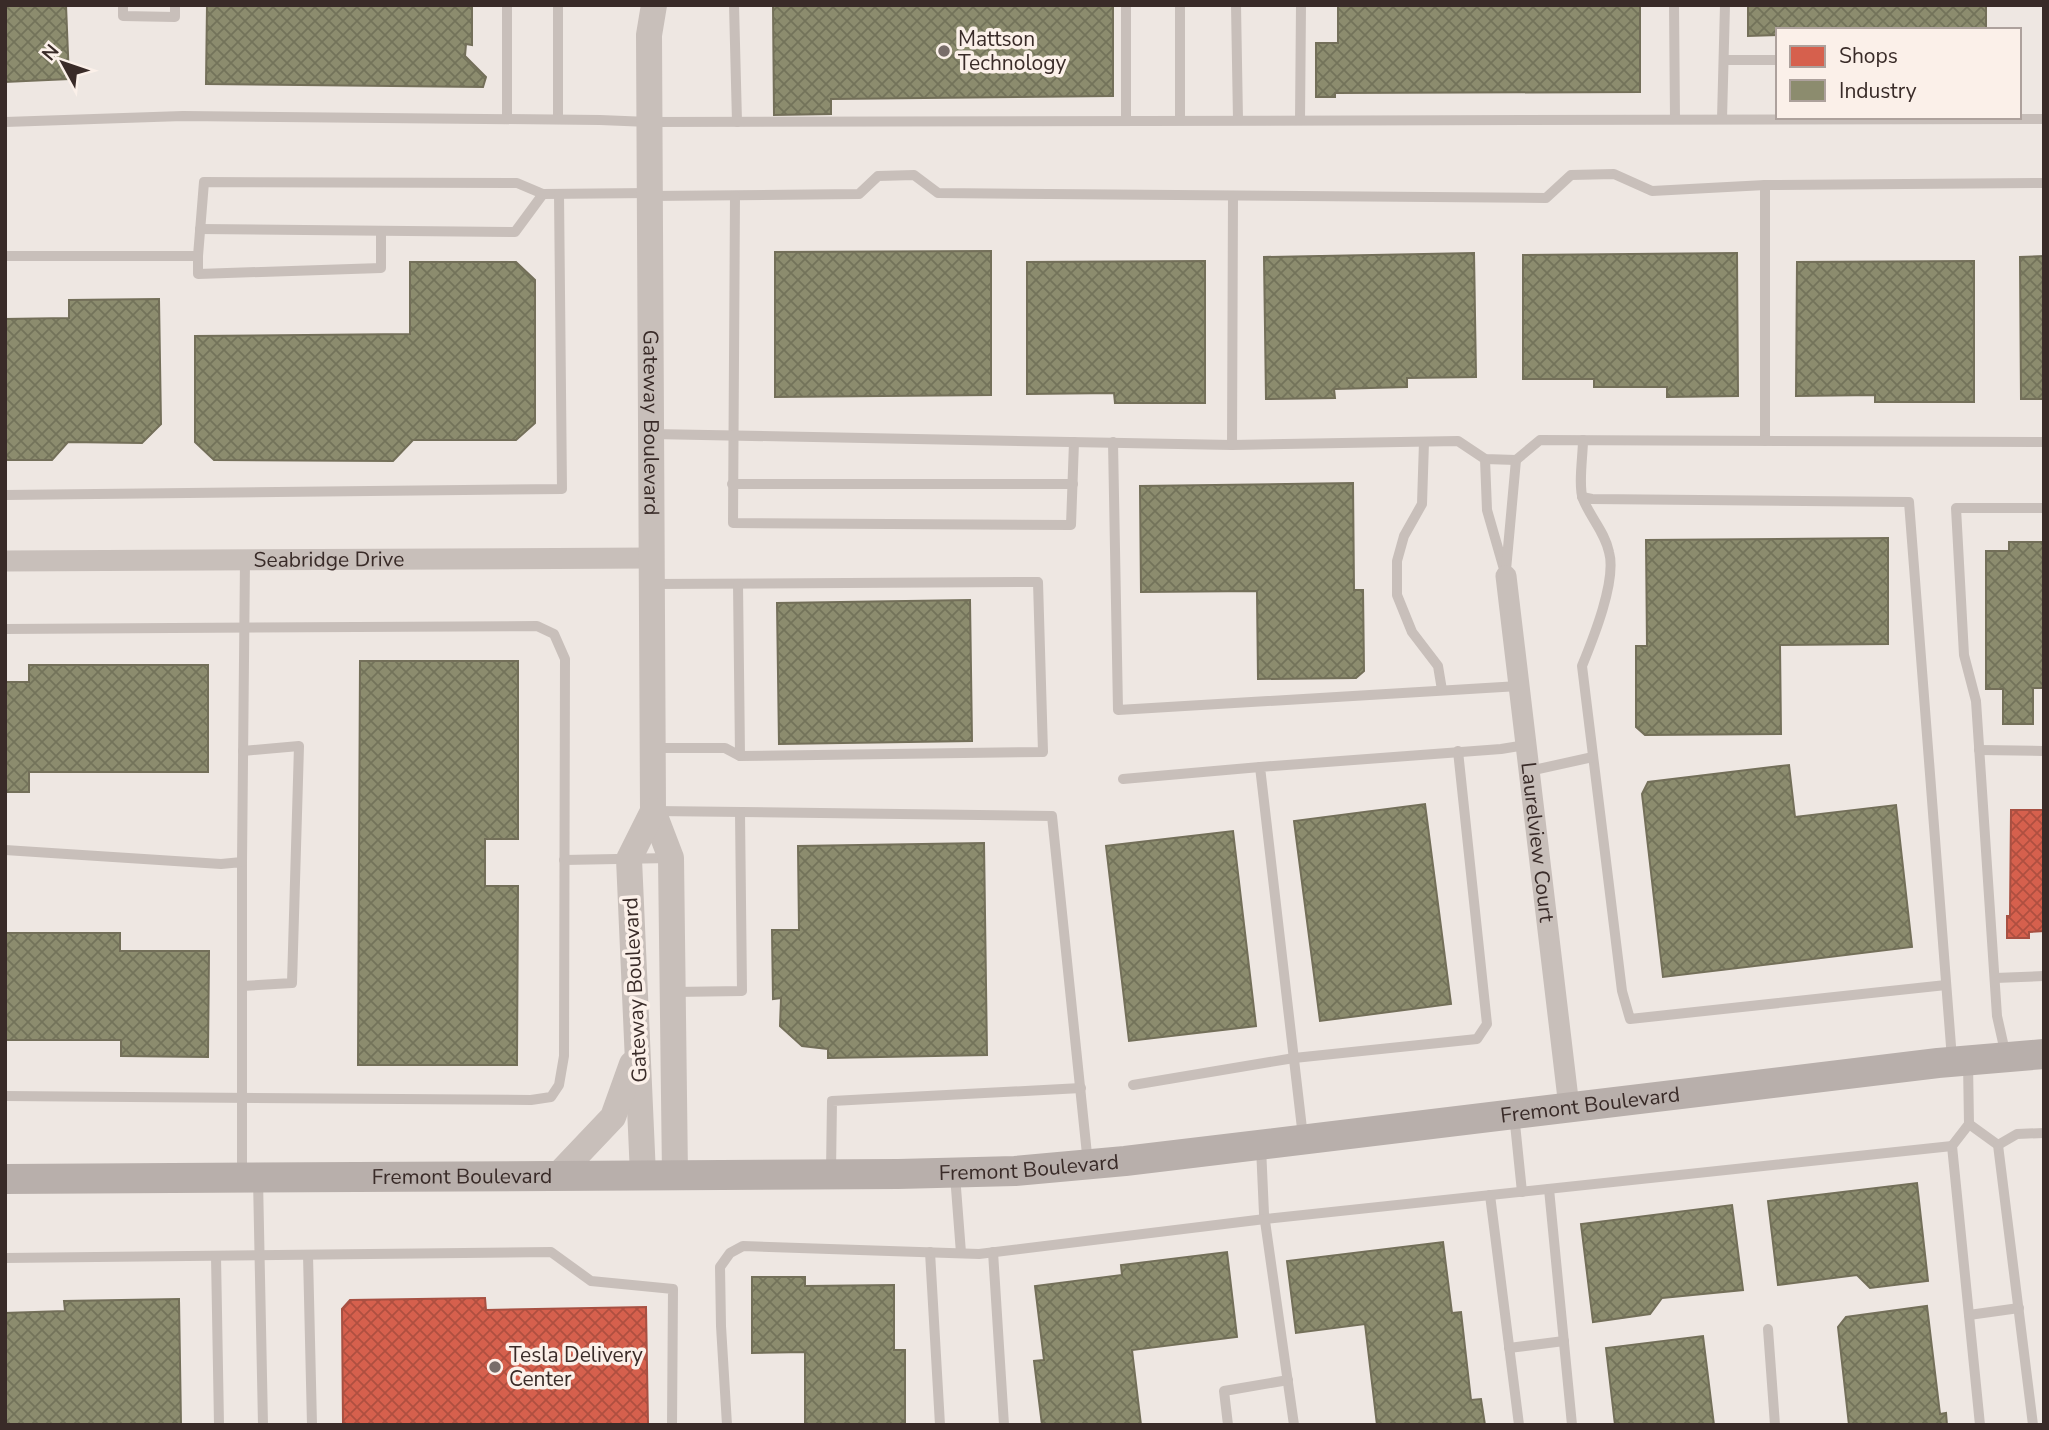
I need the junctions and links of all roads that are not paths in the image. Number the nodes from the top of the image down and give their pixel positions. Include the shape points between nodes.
1 (123, 5) edge
2 (175, 5) edge
3 (507, 5) edge
4 (558, 5) edge
5 (639, 5) edge
6 (654, 5) edge
7 (734, 5) edge
8 (1126, 5) edge
9 (1180, 5) edge
10 (1236, 5) edge
11 (1301, 5) edge
12 (1674, 5) edge
13 (1725, 5) edge
14 (649, 35) junction
15 (1724, 60) junction
16 (1776, 60) edge
17 (507, 119) junction
18 (558, 119) junction
19 (1675, 119) junction
20 (1723, 119) junction
21 (1776, 119) edge
22 (2021, 119) edge
23 (2044, 119) edge
24 (1126, 120) junction
25 (1180, 120) junction
26 (1238, 120) junction
27 (1300, 120) junction
28 (5, 122) edge
29 (649, 122) junction
30 (737, 122) junction
31 (2044, 183) edge
32 (1765, 185) junction
33 (543, 194) junction
34 (559, 194) junction
35 (650, 195) junction
36 (735, 196) junction
37 (1233, 196) junction
38 (200, 229) junction
39 (381, 232) junction
40 (5, 256) edge
41 (198, 256) junction
42 (651, 434) junction
43 (732, 435) junction
44 (1583, 440) junction
45 (1765, 441) junction
46 (1074, 442) junction
47 (1112, 442) junction
48 (1424, 442) junction
49 (2044, 442) edge
50 (1232, 445) junction
51 (1485, 459) junction
52 (1516, 460) junction
53 (732, 484) junction
54 (1073, 484) junction
55 (5, 495) edge
56 (1582, 497) junction
57 (2044, 508) edge
58 (245, 560) junction
59 (5, 561) edge
60 (651, 571) junction
61 (1506, 576) junction
62 (738, 584) junction
63 (244, 626) junction
64 (5, 629) edge
65 (1519, 686) junction
66 (1442, 690) junction
67 (1526, 746) junction
68 (652, 748) junction
69 (1979, 750) junction
70 (243, 751) junction
71 (1458, 751) junction
72 (2044, 751) edge
73 (740, 757) junction
74 (1593, 757) junction
75 (1260, 767) junction
76 (1529, 771) junction
77 (1123, 779) dead end
78 (653, 811) junction
79 (740, 813) junction
80 (5, 850) edge
81 (671, 858) junction
82 (629, 859) junction
83 (564, 860) junction
84 (242, 862) junction
85 (2044, 976) edge
86 (1995, 978) junction
87 (1946, 985) junction
88 (242, 986) junction
89 (672, 992) junction
90 (637, 1049) junction
91 (2044, 1054) edge
92 (2006, 1056) junction
93 (1294, 1058) junction
94 (1960, 1060) junction
95 (1133, 1085) dead end
96 (1081, 1088) junction
97 (5, 1096) edge
98 (242, 1100) junction
99 (1569, 1107) junction
100 (1514, 1114) junction
101 (1969, 1124) junction
102 (2044, 1133) edge
103 (1303, 1139) junction
104 (1261, 1144) junction
105 (1998, 1144) junction
106 (1952, 1146) junction
107 (1088, 1165) junction
108 (955, 1174) junction
109 (643, 1175) junction
110 (675, 1175) junction
111 (831, 1175) junction
112 (557, 1176) junction
113 (250, 1178) junction
114 (5, 1179) edge
115 (1549, 1189) junction
116 (1522, 1192) junction
117 (1490, 1195) junction
118 (1265, 1219) junction
119 (930, 1252) junction
120 (993, 1252) junction
121 (961, 1253) junction
122 (308, 1255) junction
123 (216, 1256) junction
124 (260, 1256) junction
125 (5, 1258) edge
126 (2019, 1308) junction
127 (1969, 1315) junction
128 (1768, 1329) dead end
129 (1564, 1341) junction
130 (1509, 1348) junction
131 (1288, 1380) junction
132 (219, 1425) edge
133 (263, 1425) edge
134 (313, 1425) edge
135 (672, 1425) edge
136 (727, 1425) edge
137 (940, 1425) edge
138 (1004, 1425) edge
139 (1228, 1425) edge
140 (1294, 1425) edge
141 (1519, 1425) edge
142 (1572, 1425) edge
143 (1775, 1425) edge
144 (1980, 1425) edge
145 (2033, 1425) edge

1 - 2 lane via 123,16 175,17
3 - 17 lane
4 - 18 lane
5 - 14 street, Gateway Boulevard
6 - 14 street, Gateway Boulevard
7 - 30 lane
8 - 24 lane
9 - 25 lane
10 - 26 lane
11 - 27 lane
12 - 19 lane
13 - 15 lane
14 - 29 street, Gateway Boulevard
15 - 16 lane
15 - 20 lane
17 - 18 lane
17 - 28 lane via 183,116
18 - 29 lane
19 - 20 lane
19 - 27 lane
20 - 21 lane
22 - 23 lane
24 - 25 lane
24 - 30 lane
25 - 26 lane
26 - 27 lane
29 - 30 lane
29 - 35 street, Gateway Boulevard
31 - 32 lane
32 - 37 lane via 1653,191 1614,174 1592,174 1571,175 1545,198
32 - 45 lane
33 - 34 lane
33 - 38 lane via 517,183 204,182
33 - 39 lane via 515,232
34 - 35 lane
34 - 55 lane via 562,489
35 - 36 lane
35 - 42 street, Gateway Boulevard
36 - 37 lane via 859,194 878,176 914,174 938,193
36 - 43 lane
37 - 50 lane
38 - 39 lane
38 - 41 lane
39 - 41 lane via 381,268 198,274
40 - 41 lane
42 - 43 lane
42 - 60 street, Gateway Boulevard
43 - 46 lane
43 - 53 lane
44 - 45 lane
44 - 52 lane via 1541,440
44 - 56 lane
45 - 49 lane
46 - 47 lane
46 - 54 lane
47 - 50 lane
47 - 66 lane via 1118,710
48 - 50 lane
48 - 51 lane via 1458,441
48 - 66 lane via 1422,504 1404,536 1397,561 1397,595 1412,632 1438,666
51 - 52 lane
51 - 61 lane via 1487,510
52 - 61 lane
53 - 54 lane
53 - 54 lane via 733,523 1044,525 1071,525
56 - 74 lane via 1610,554 1608,586 1582,666
56 - 87 lane via 1909,502
57 - 69 lane via 1956,509 1964,655 1976,701
58 - 59 street, Seabridge Drive
58 - 60 street, Seabridge Drive
58 - 63 lane
60 - 62 lane
60 - 68 street, Gateway Boulevard
61 - 65 street, Laurelview Court
62 - 73 lane
62 - 73 lane via 1038,582 1043,752
63 - 64 lane
63 - 70 lane
63 - 83 lane via 537,626 554,634 565,659
65 - 66 lane
65 - 67 street, Laurelview Court
67 - 71 lane
67 - 76 street, Laurelview Court
68 - 73 lane via 725,748
68 - 78 street, Gateway Boulevard
69 - 72 lane
69 - 86 lane
70 - 84 lane
70 - 88 lane via 299,746 292,983
71 - 75 lane
71 - 93 lane via 1487,1024 1477,1039
74 - 76 lane
74 - 87 lane via 1622,991 1630,1019
75 - 77 lane
75 - 93 lane
76 - 99 street, Laurelview Court
78 - 79 lane
78 - 81 street, Gateway Boulevard
78 - 82 street, Gateway Boulevard
79 - 89 lane via 742,991
79 - 96 lane via 1052,816
80 - 84 lane
81 - 82 lane
81 - 89 street, Gateway Boulevard
82 - 83 lane
82 - 90 street, Gateway Boulevard
83 - 98 lane via 564,1056 559,1085 551,1097
84 - 88 lane
85 - 86 lane
86 - 92 lane
87 - 94 lane
88 - 98 lane
89 - 110 street, Gateway Boulevard
90 - 109 street, Gateway Boulevard
90 - 112 street via 613,1117
91 - 92 main road, Fremont Boulevard
92 - 94 main road, Fremont Boulevard
93 - 95 lane
93 - 103 lane
94 - 99 main road, Fremont Boulevard
94 - 101 lane
96 - 107 lane
96 - 111 lane via 832,1101
97 - 98 lane
98 - 113 lane
99 - 100 main road, Fremont Boulevard
100 - 103 main road, Fremont Boulevard
100 - 116 lane
101 - 105 lane
101 - 106 lane
102 - 105 lane via 2017,1134
103 - 104 main road, Fremont Boulevard
104 - 107 main road, Fremont Boulevard
104 - 118 lane
105 - 126 lane
106 - 115 lane
106 - 127 lane
107 - 108 main road, Fremont Boulevard
108 - 111 main road, Fremont Boulevard
108 - 121 lane
109 - 110 main road, Fremont Boulevard
109 - 112 main road, Fremont Boulevard
110 - 111 main road, Fremont Boulevard
112 - 113 main road, Fremont Boulevard
113 - 114 main road, Fremont Boulevard
113 - 124 lane
115 - 116 lane
115 - 129 lane
116 - 117 lane
117 - 118 lane
117 - 130 lane
118 - 120 lane
118 - 131 lane
119 - 121 lane
119 - 136 lane via 743,1246 730,1253 720,1267
119 - 137 lane
120 - 121 lane
120 - 138 lane
122 - 124 lane
122 - 134 lane
122 - 135 lane via 551,1252 591,1281 673,1289
123 - 124 lane
123 - 125 lane
123 - 132 lane
124 - 133 lane
126 - 127 lane
126 - 145 lane
127 - 144 lane
128 - 143 lane
129 - 130 lane
129 - 142 lane
130 - 141 lane
131 - 139 lane via 1224,1391
131 - 140 lane

